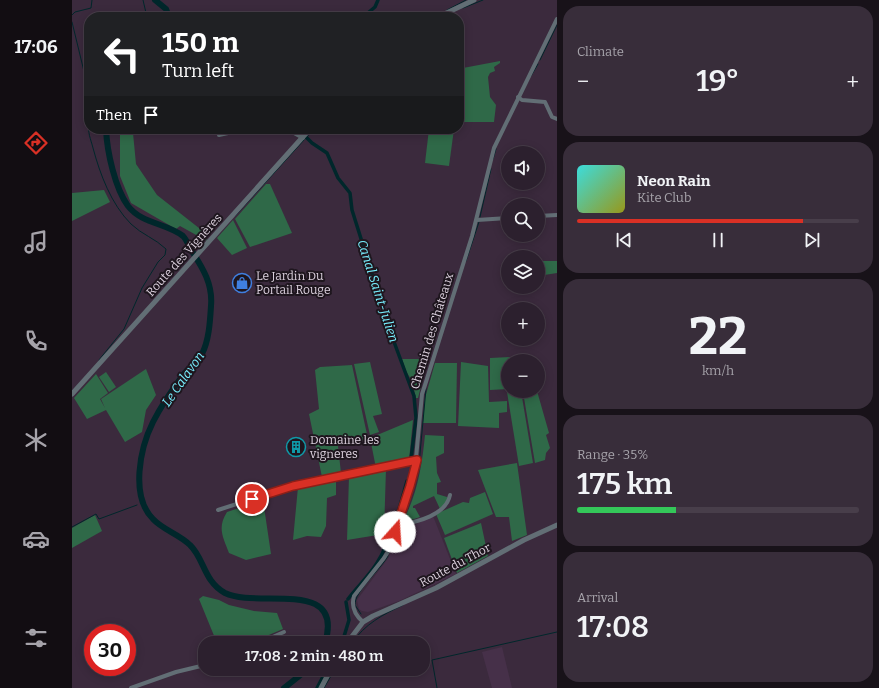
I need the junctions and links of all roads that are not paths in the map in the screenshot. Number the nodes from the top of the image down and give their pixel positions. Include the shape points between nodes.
1 (474, 0) edge
2 (449, 12) edge
3 (557, 19) edge
4 (518, 97) junction
5 (557, 119) edge
6 (227, 134) edge
7 (299, 134) edge
8 (219, 136) dead end
9 (304, 136) joint
10 (557, 215) edge
11 (545, 216) edge
12 (501, 218) edge
13 (477, 220) junction
14 (72, 394) edge
15 (417, 460) junction
16 (450, 495) dead end
17 (218, 510) dead end
18 (557, 525) edge
19 (397, 526) junction
20 (363, 622) junction
21 (284, 632) dead end
22 (275, 636) edge
23 (352, 636) edge
24 (198, 667) edge
25 (328, 676) edge
26 (131, 688) edge
27 (320, 688) edge

1 - 2 street
3 - 4 street, Chemin des Châteaux
4 - 5 street via 522,100 545,102 552,117
4 - 13 street, Chemin des Châteaux via 494,148
6 - 8 street
7 - 9 street
9 - 14 street, Route des Vignères
10 - 11 street
12 - 13 street
13 - 15 street, Chemin des Châteaux via 424,390
15 - 17 street via 293,486
15 - 19 street, Chemin des Châteaux
16 - 19 street via 448,503 441,510
18 - 20 street, Route du Thor via 436,588
19 - 20 street, Chemin des Châteaux via 389,550 354,596 353,607
20 - 23 street
21 - 22 street
24 - 26 street
25 - 27 street

